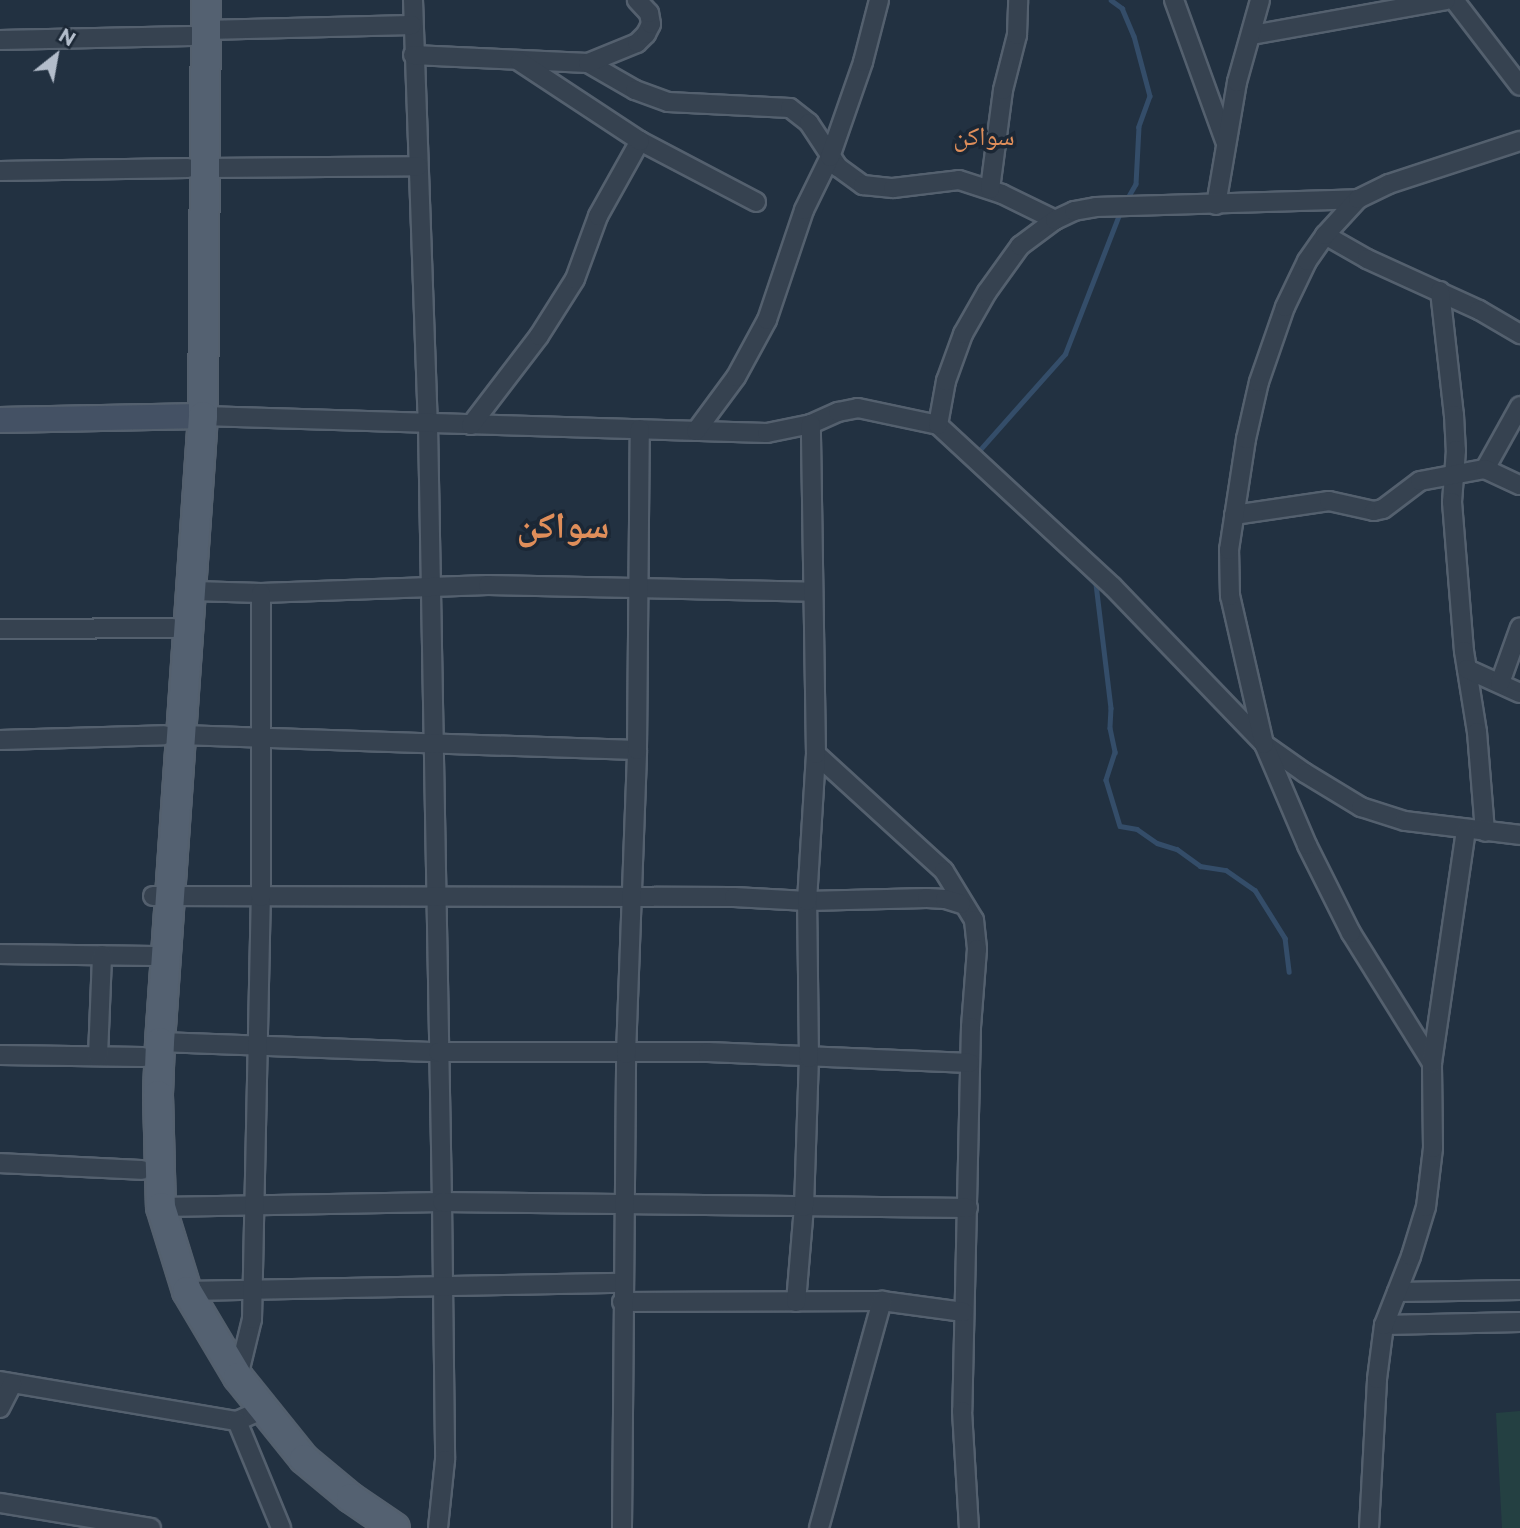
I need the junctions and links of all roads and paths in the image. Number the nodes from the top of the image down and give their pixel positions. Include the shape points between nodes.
1 (191, 0) edge
2 (206, 0) edge
3 (413, 0) edge
4 (637, 0) edge
5 (879, 0) edge
6 (1018, 0) edge
7 (1174, 0) edge
8 (1260, 0) edge
9 (1446, 0) edge
10 (1454, 0) edge
11 (412, 26) junction
12 (198, 33) junction
13 (1252, 35) junction
14 (0, 40) edge
15 (413, 55) junction
16 (519, 61) junction
17 (588, 63) junction
18 (1520, 86) edge
19 (640, 141) junction
20 (1520, 141) edge
21 (1226, 144) junction
22 (830, 157) junction
23 (418, 166) junction
24 (197, 168) junction
25 (0, 170) edge
26 (990, 189) junction
27 (1358, 199) junction
28 (756, 202) dead end
29 (1216, 205) junction
30 (1055, 220) junction
31 (1325, 235) junction
32 (1440, 291) junction
33 (1520, 334) edge
34 (1520, 406) edge
35 (195, 416) junction
36 (0, 420) edge
37 (428, 424) junction
38 (811, 424) junction
39 (471, 425) junction
40 (938, 425) junction
41 (640, 429) junction
42 (695, 431) junction
43 (1485, 469) junction
44 (1454, 473) junction
45 (1520, 485) edge
46 (1234, 515) junction
47 (639, 586) junction
48 (431, 589) junction
49 (193, 591) junction
50 (813, 592) junction
51 (261, 593) junction
52 (1520, 627) edge
53 (173, 628) junction
54 (0, 629) edge
55 (1467, 669) junction
56 (1500, 684) junction
57 (1520, 693) edge
58 (173, 735) junction
59 (260, 736) junction
60 (0, 740) edge
61 (1264, 744) junction
62 (433, 745) junction
63 (637, 750) junction
64 (816, 754) junction
65 (1466, 830) junction
66 (1486, 832) junction
67 (1520, 835) edge
68 (436, 896) junction
69 (162, 897) junction
70 (261, 897) junction
71 (633, 897) junction
72 (807, 901) junction
73 (961, 904) junction
74 (0, 954) edge
75 (102, 955) junction
76 (156, 956) junction
77 (256, 1046) junction
78 (151, 1049) junction
79 (438, 1052) junction
80 (626, 1054) junction
81 (0, 1055) edge
82 (97, 1056) junction
83 (809, 1058) junction
84 (970, 1063) junction
85 (1432, 1063) junction
86 (0, 1163) edge
87 (142, 1170) junction
88 (442, 1202) junction
89 (624, 1206) junction
90 (161, 1207) junction
91 (252, 1207) junction
92 (804, 1207) junction
93 (968, 1208) junction
94 (623, 1283) junction
95 (440, 1288) junction
96 (252, 1290) junction
97 (1520, 1290) edge
98 (187, 1291) junction
99 (1397, 1292) junction
100 (882, 1301) junction
101 (622, 1302) junction
102 (796, 1302) junction
103 (963, 1312) junction
104 (1520, 1322) edge
105 (1384, 1325) junction
106 (238, 1377) junction
107 (6, 1382) edge
108 (0, 1408) edge
109 (248, 1415) junction
110 (0, 1503) edge
111 (144, 1527) edge
112 (281, 1528) edge
113 (364, 1528) edge
114 (396, 1528) edge
115 (438, 1528) edge
116 (622, 1528) edge
117 (819, 1528) edge
118 (969, 1528) edge
119 (1369, 1528) edge

1 - 12 main road
2 - 12 main road
3 - 11 street
4 - 17 street via 649,13 651,24 646,34 637,43
5 - 22 street
6 - 26 street via 1017,35 1003,90
7 - 21 street
8 - 13 street
9 - 13 street
10 - 18 street
11 - 12 street
11 - 15 street
12 - 14 street
12 - 24 main road
13 - 21 street via 1237,82
15 - 16 street
15 - 23 street
16 - 17 street
16 - 19 street
17 - 22 street via 635,90 668,102 790,108 809,123
19 - 28 street
19 - 39 street via 598,216 575,279 539,336
20 - 27 street via 1433,167
21 - 29 street
22 - 26 street via 863,185 893,188 959,180
22 - 42 street via 804,210 767,320 736,377
23 - 24 street
23 - 37 street
24 - 25 street
24 - 35 main road
26 - 30 street
27 - 29 street
27 - 31 street
29 - 30 street via 1096,208
30 - 40 street via 1020,246 963,334 946,381
31 - 32 street
31 - 46 street via 1285,307 1259,382
32 - 33 street
32 - 44 street via 1454,415
34 - 43 street
35 - 36 street
35 - 37 street
35 - 49 main road
35 - 53 main road
37 - 39 street
37 - 48 street
38 - 40 street via 858,408
38 - 42 street via 767,433
38 - 50 street
39 - 41 street
40 - 61 street via 1113,587
41 - 42 street
41 - 47 street
43 - 44 street
43 - 45 street
44 - 46 street via 1420,481 1383,509 1329,500
44 - 55 street via 1452,502
46 - 61 street via 1230,596
47 - 48 street
47 - 50 street
47 - 63 street
48 - 51 street
48 - 62 street
49 - 51 street
49 - 58 main road
50 - 64 street
51 - 59 street
52 - 56 street
53 - 54 street
53 - 58 main road
55 - 56 street
55 - 66 street
56 - 57 street
58 - 59 street
58 - 60 street
58 - 69 main road
59 - 62 street
59 - 70 street
61 - 65 street via 1361,807 1405,821
61 - 85 street via 1351,933
62 - 63 street
62 - 68 street
63 - 71 street
64 - 72 street
64 - 73 street via 944,871
65 - 66 street
65 - 85 street
66 - 67 street
68 - 70 street
68 - 71 street
68 - 79 street
69 - 70 street
69 - 76 main road
70 - 77 street
71 - 72 street
71 - 80 street
72 - 73 street via 945,899
72 - 83 street
73 - 84 street via 974,920 976,949
74 - 75 street
75 - 76 street
75 - 82 street
76 - 78 main road
77 - 78 street
77 - 79 street
77 - 91 street
78 - 82 street
78 - 87 main road
78 - 90 main road via 158,1095
79 - 80 street
79 - 88 street
80 - 83 street via 708,1052
80 - 89 street
81 - 82 street
83 - 84 street
83 - 92 street
84 - 93 street
85 - 99 street via 1433,1148 1426,1206
86 - 87 street
87 - 109 main road via 155,1250 171,1290 202,1347
88 - 89 street
88 - 91 street
88 - 95 street
89 - 92 street
89 - 94 street
90 - 91 street
90 - 98 main road
91 - 96 street
92 - 93 street
92 - 102 street
93 - 103 street
94 - 95 street
94 - 101 street
95 - 96 street
95 - 115 street via 445,1460
96 - 98 street
96 - 106 street via 250,1334
97 - 99 street
98 - 106 main road
99 - 105 street
100 - 102 street
100 - 103 street
100 - 117 street
101 - 102 street
101 - 116 street
103 - 118 street via 962,1410
104 - 105 street
105 - 119 street
106 - 109 main road
107 - 108 street
107 - 109 street
109 - 112 street
109 - 113 main road via 264,1442 293,1473
109 - 114 main road
110 - 111 street

